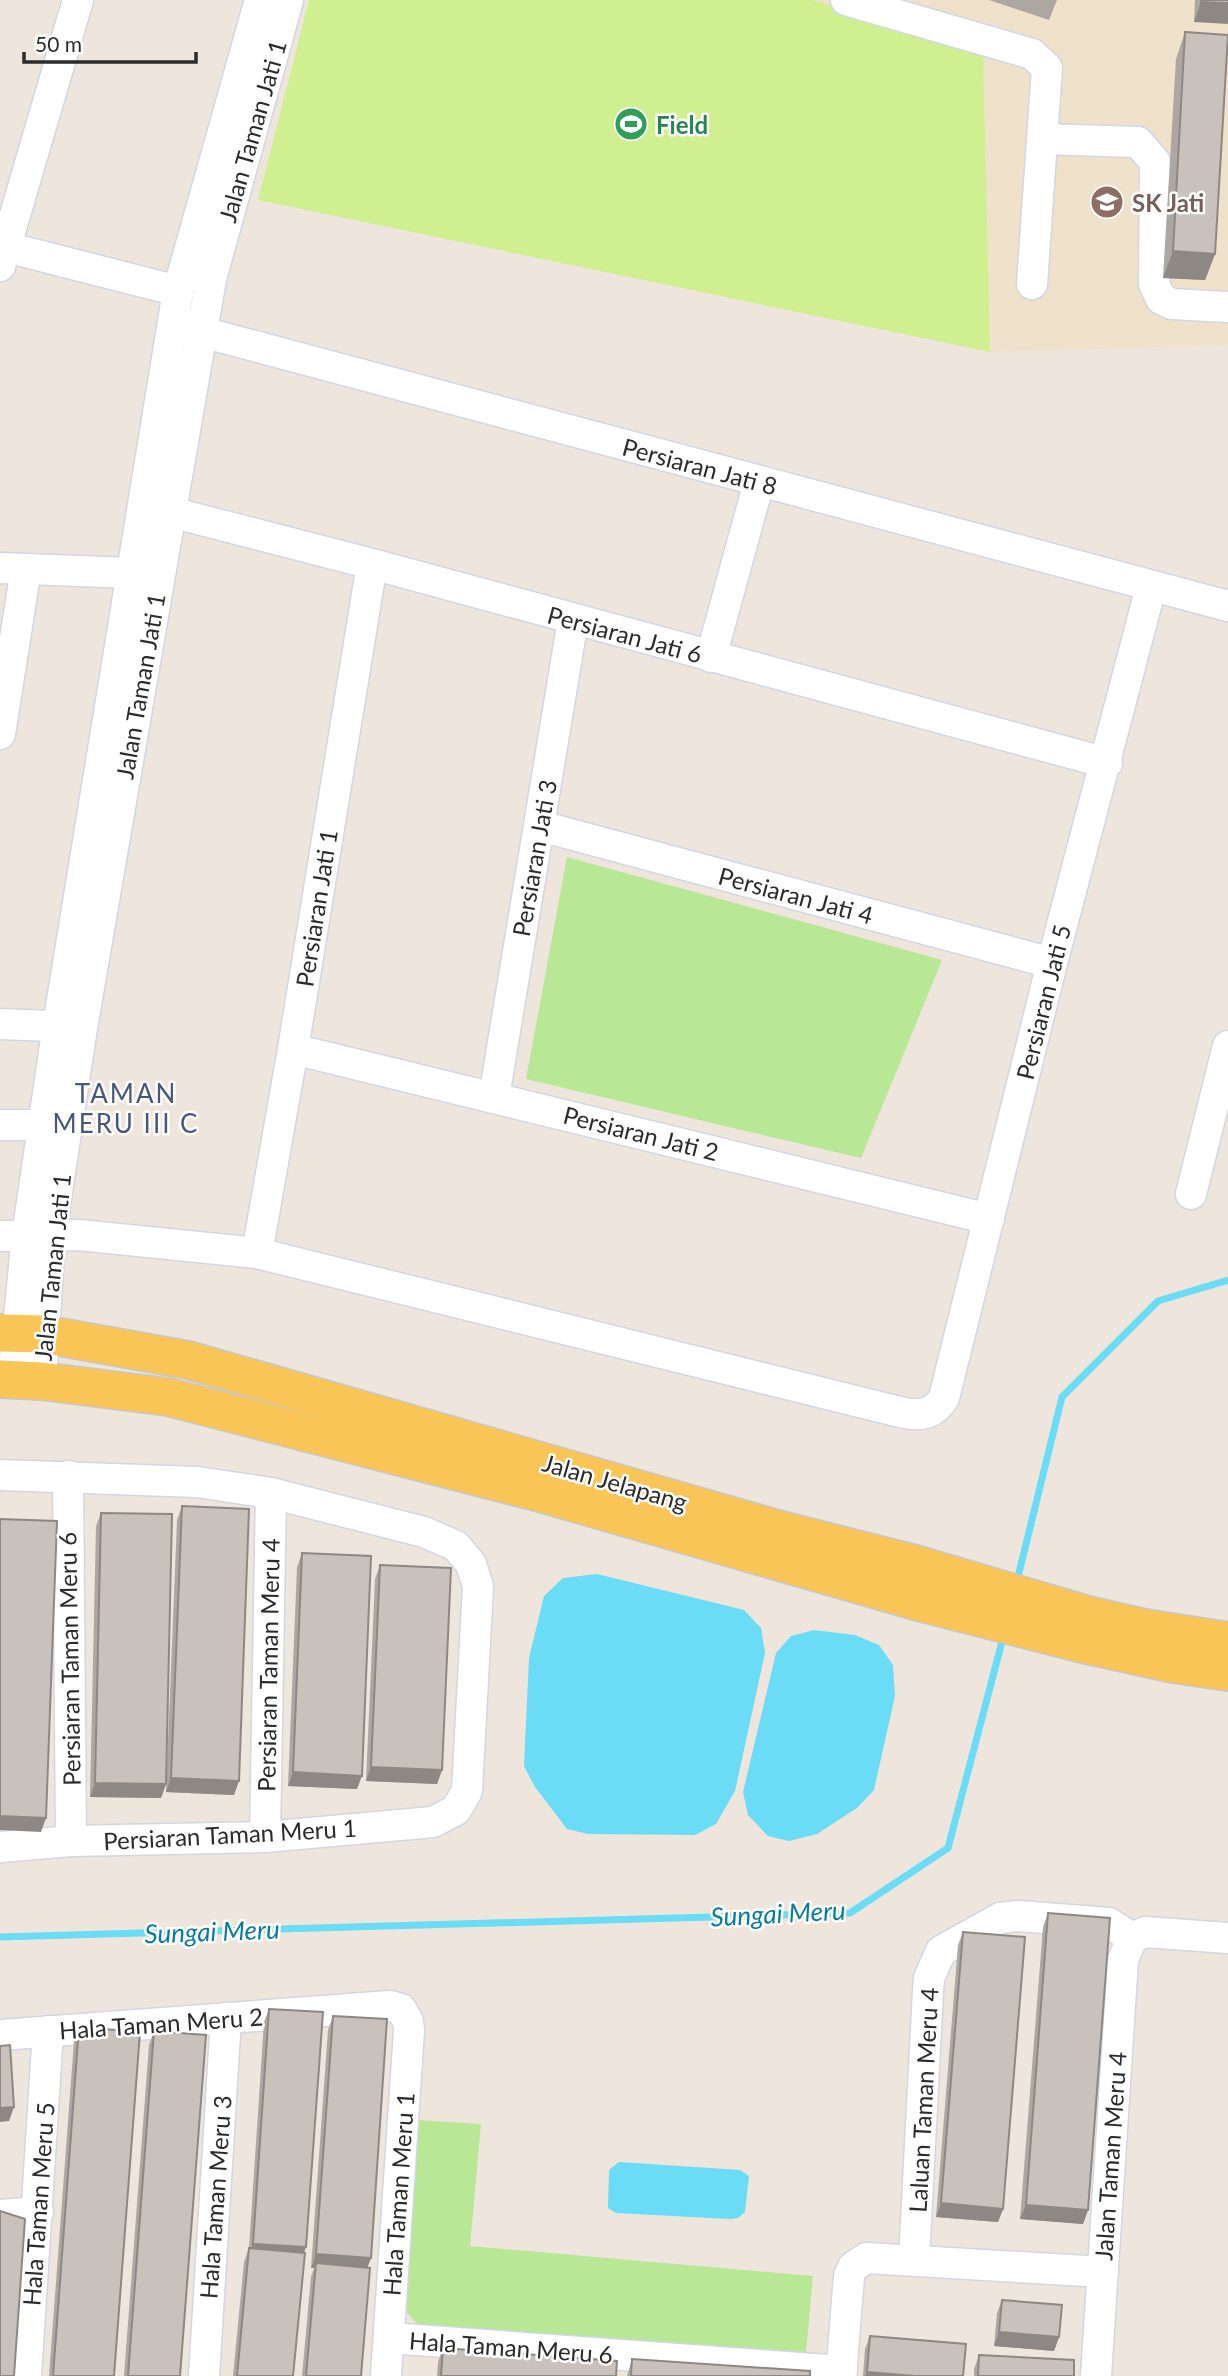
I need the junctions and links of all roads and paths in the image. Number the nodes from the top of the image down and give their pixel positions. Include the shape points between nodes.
1 (78, 0) edge
2 (260, 0) edge
3 (288, 0) edge
4 (846, 0) edge
5 (925, 11) edge
6 (1043, 139) junction
7 (9, 203) edge
8 (3, 257) edge
9 (1032, 284) dead end
10 (178, 290) junction
11 (1228, 307) edge
12 (174, 322) junction
13 (202, 332) junction
14 (759, 482) junction
15 (157, 508) junction
16 (372, 564) junction
17 (13, 568) edge
18 (132, 573) junction
19 (1151, 587) junction
20 (1228, 606) edge
21 (573, 620) junction
22 (711, 657) junction
23 (0, 734) edge
24 (1107, 763) junction
25 (540, 827) junction
26 (1052, 963) junction
27 (0, 1024) edge
28 (70, 1026) junction
29 (293, 1049) junction
30 (1226, 1063) edge
31 (494, 1097) junction
32 (0, 1125) edge
33 (43, 1125) junction
34 (1191, 1194) dead end
35 (989, 1219) junction
36 (25, 1236) edge
37 (257, 1253) junction
38 (20, 1333) edge
39 (18, 1380) edge
40 (0, 1475) edge
41 (68, 1476) junction
42 (271, 1493) junction
43 (1087, 1630) junction
44 (1228, 1641) edge
45 (1228, 1672) edge
46 (265, 1838) junction
47 (71, 1841) junction
48 (0, 1847) edge
49 (1132, 1938) junction
50 (1228, 1938) edge
51 (405, 2013) joint
52 (226, 2018) junction
53 (48, 2031) junction
54 (0, 2035) edge
55 (38, 2212) junction
56 (0, 2215) edge
57 (914, 2260) junction
58 (1103, 2272) junction
59 (389, 2339) junction
60 (842, 2374) edge
61 (26, 2376) edge
62 (204, 2376) edge
63 (386, 2376) edge
64 (1096, 2376) edge

1 - 7 street
2 - 10 street, Jalan Taman Jati 1
3 - 13 street, Jalan Taman Jati 1 via 211,279
4 - 5 street
5 - 6 street via 1032,54 1047,68
6 - 9 street
6 - 11 street via 1138,142 1155,162 1154,284 1161,299 1172,304
7 - 8 street
8 - 10 street
10 - 12 street, Jalan Taman Jati 1
12 - 13 street, Persiaran Jati 8
12 - 15 street, Jalan Taman Jati 1
13 - 14 street, Persiaran Jati 8
13 - 15 street, Jalan Taman Jati 1
14 - 19 street, Persiaran Jati 8
14 - 22 street
15 - 16 street, Persiaran Jati 6
15 - 18 street, Jalan Taman Jati 1
15 - 28 street, Jalan Taman Jati 1
16 - 21 street, Persiaran Jati 6
16 - 29 street, Persiaran Jati 1
17 - 18 street
17 - 23 street
18 - 28 street, Jalan Taman Jati 1
19 - 20 street, Persiaran Jati 8
19 - 24 street, Persiaran Jati 5
21 - 22 street, Persiaran Jati 6
21 - 25 street, Persiaran Jati 3
22 - 24 street, Persiaran Jati 6
24 - 26 street, Persiaran Jati 5
25 - 26 street, Persiaran Jati 4
25 - 31 street, Persiaran Jati 3
26 - 35 street, Persiaran Jati 5
27 - 28 street
28 - 33 street, Jalan Taman Jati 1
28 - 36 street, Jalan Taman Jati 1
29 - 31 street, Persiaran Jati 2
29 - 37 street, Persiaran Jati 1
30 - 34 street
31 - 35 street, Persiaran Jati 2
32 - 33 street
33 - 36 street, Jalan Taman Jati 1
35 - 37 street, Persiaran Jati 5 via 944,1398 931,1413 917,1415
36 - 37 street via 79,1235
36 - 38 street, Jalan Taman Jati 1
38 - 39 street, Jalan Taman Jati 1
38 - 43 main road, Jalan Jelapang via 188,1360 780,1530 915,1564
39 - 43 main road, Jalan Jelapang via 168,1397 540,1493 919,1602
40 - 41 street
41 - 42 street via 197,1482
41 - 47 street, Persiaran Taman Meru 6
42 - 46 street, Persiaran Taman Meru 4
42 - 46 street, Persiaran Taman Meru 1 via 424,1532 457,1546 471,1564 478,1586 467,1791 456,1810 433,1822
43 - 44 main road, Jalan Jelapang via 1145,1629
43 - 45 main road, Jalan Jelapang via 1173,1664
46 - 47 street, Persiaran Taman Meru 1
47 - 48 street, Persiaran Taman Meru 1
49 - 50 street via 1145,1932
49 - 57 street, Laluan Taman Meru 4 via 1109,1923 1018,1916 985,1924 941,1951 929,1978
49 - 58 street, Jalan Taman Meru 4 via 1123,1960
51 - 52 street, Hala Taman Meru 2 via 390,2006
51 - 59 street, Hala Taman Meru 1 via 409,2031
52 - 53 street, Hala Taman Meru 2
52 - 62 street, Hala Taman Meru 3
53 - 54 street, Hala Taman Meru 2
53 - 55 street, Hala Taman Meru 5
55 - 56 street
55 - 61 street, Hala Taman Meru 5
57 - 58 street
57 - 60 street via 866,2258 853,2267 847,2285
58 - 64 street, Jalan Taman Meru 4
59 - 60 street, Hala Taman Meru 6
59 - 63 street, Hala Taman Meru 1

